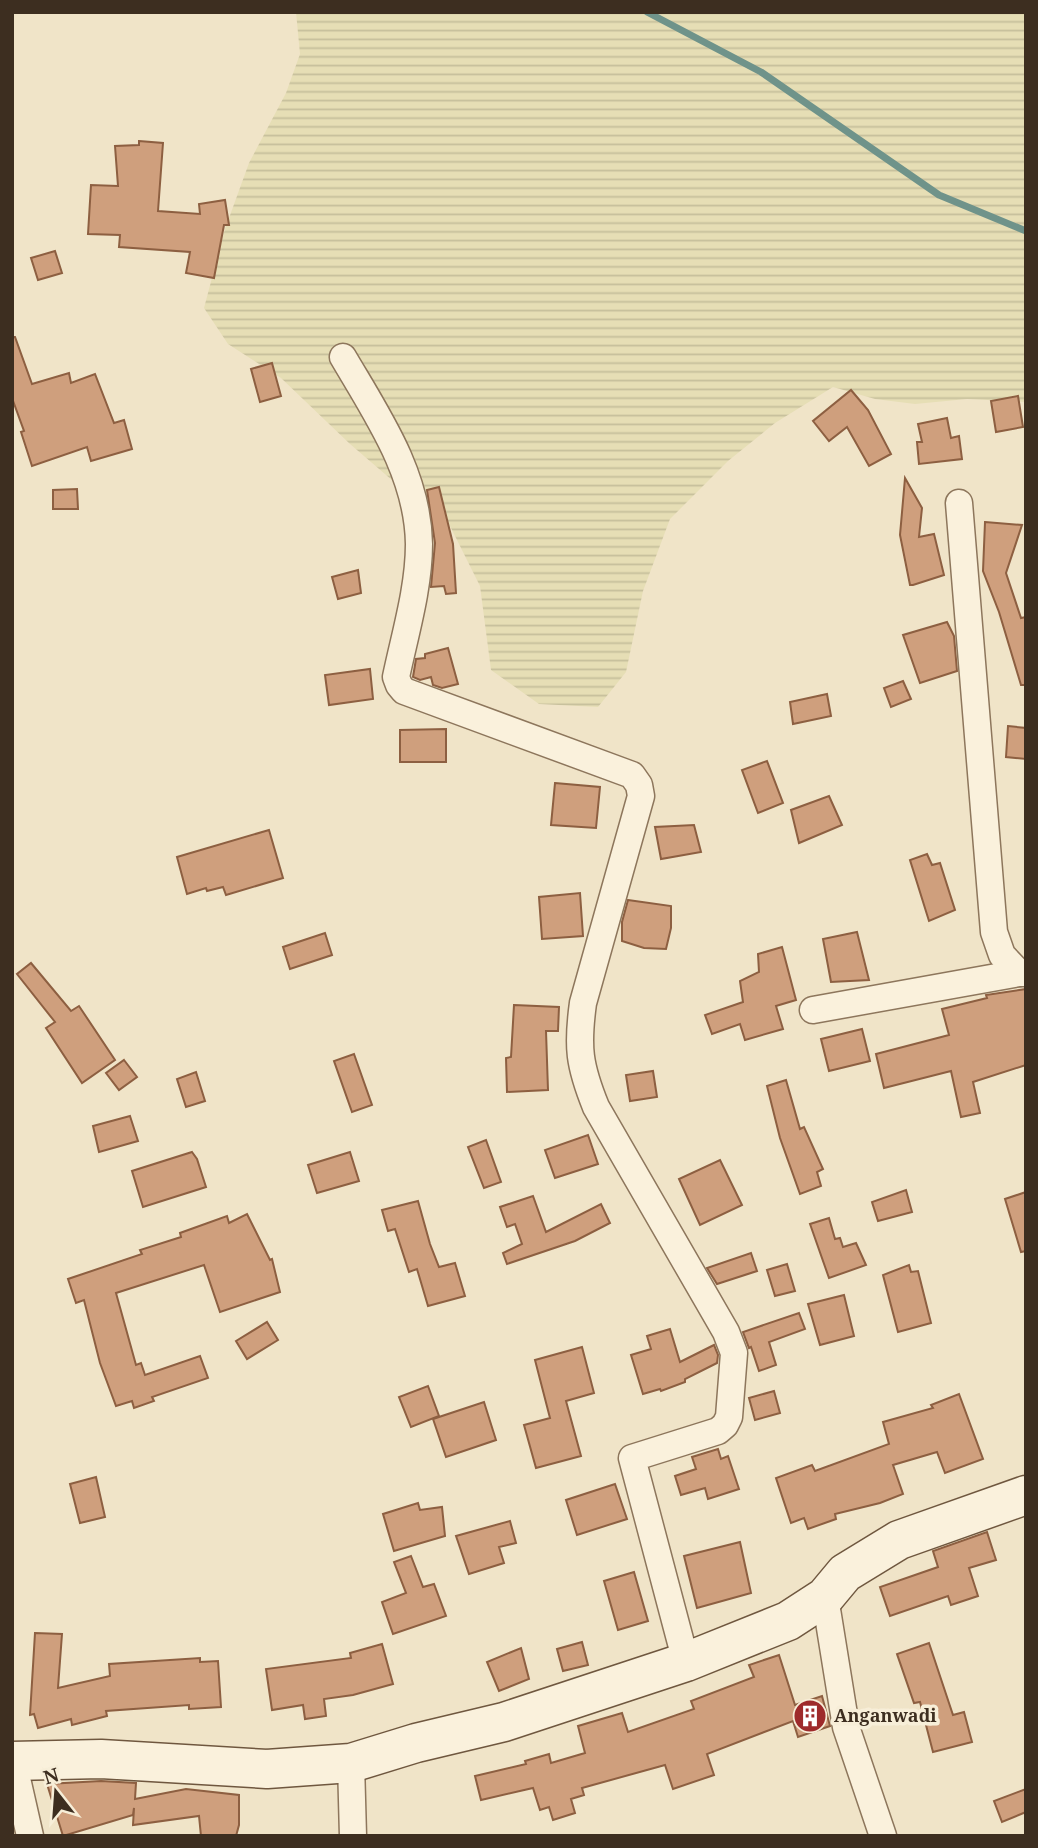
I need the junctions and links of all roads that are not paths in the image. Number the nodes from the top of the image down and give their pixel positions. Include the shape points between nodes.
1 (343, 357) dead end
2 (959, 503) dead end
3 (1023, 973) edge
4 (813, 1010) dead end
5 (1026, 1496) edge
6 (825, 1597) junction
7 (686, 1662) junction
8 (13, 1761) edge
9 (351, 1763) junction
10 (30, 1836) edge
11 (353, 1836) edge
12 (883, 1836) edge

1 - 7 street via 404,466 414,508 417,574 396,677 399,685 404,691 632,775 639,785 641,796 583,1003 579,1057 596,1107 734,1353 725,1425 718,1432 632,1458
2 - 3 street via 994,932 1002,955
3 - 4 street
5 - 6 main road via 899,1540 845,1573
6 - 7 main road via 788,1621
6 - 12 street via 846,1727
7 - 9 main road via 504,1723
8 - 9 main road via 102,1759 267,1769
8 - 10 street
9 - 11 street

